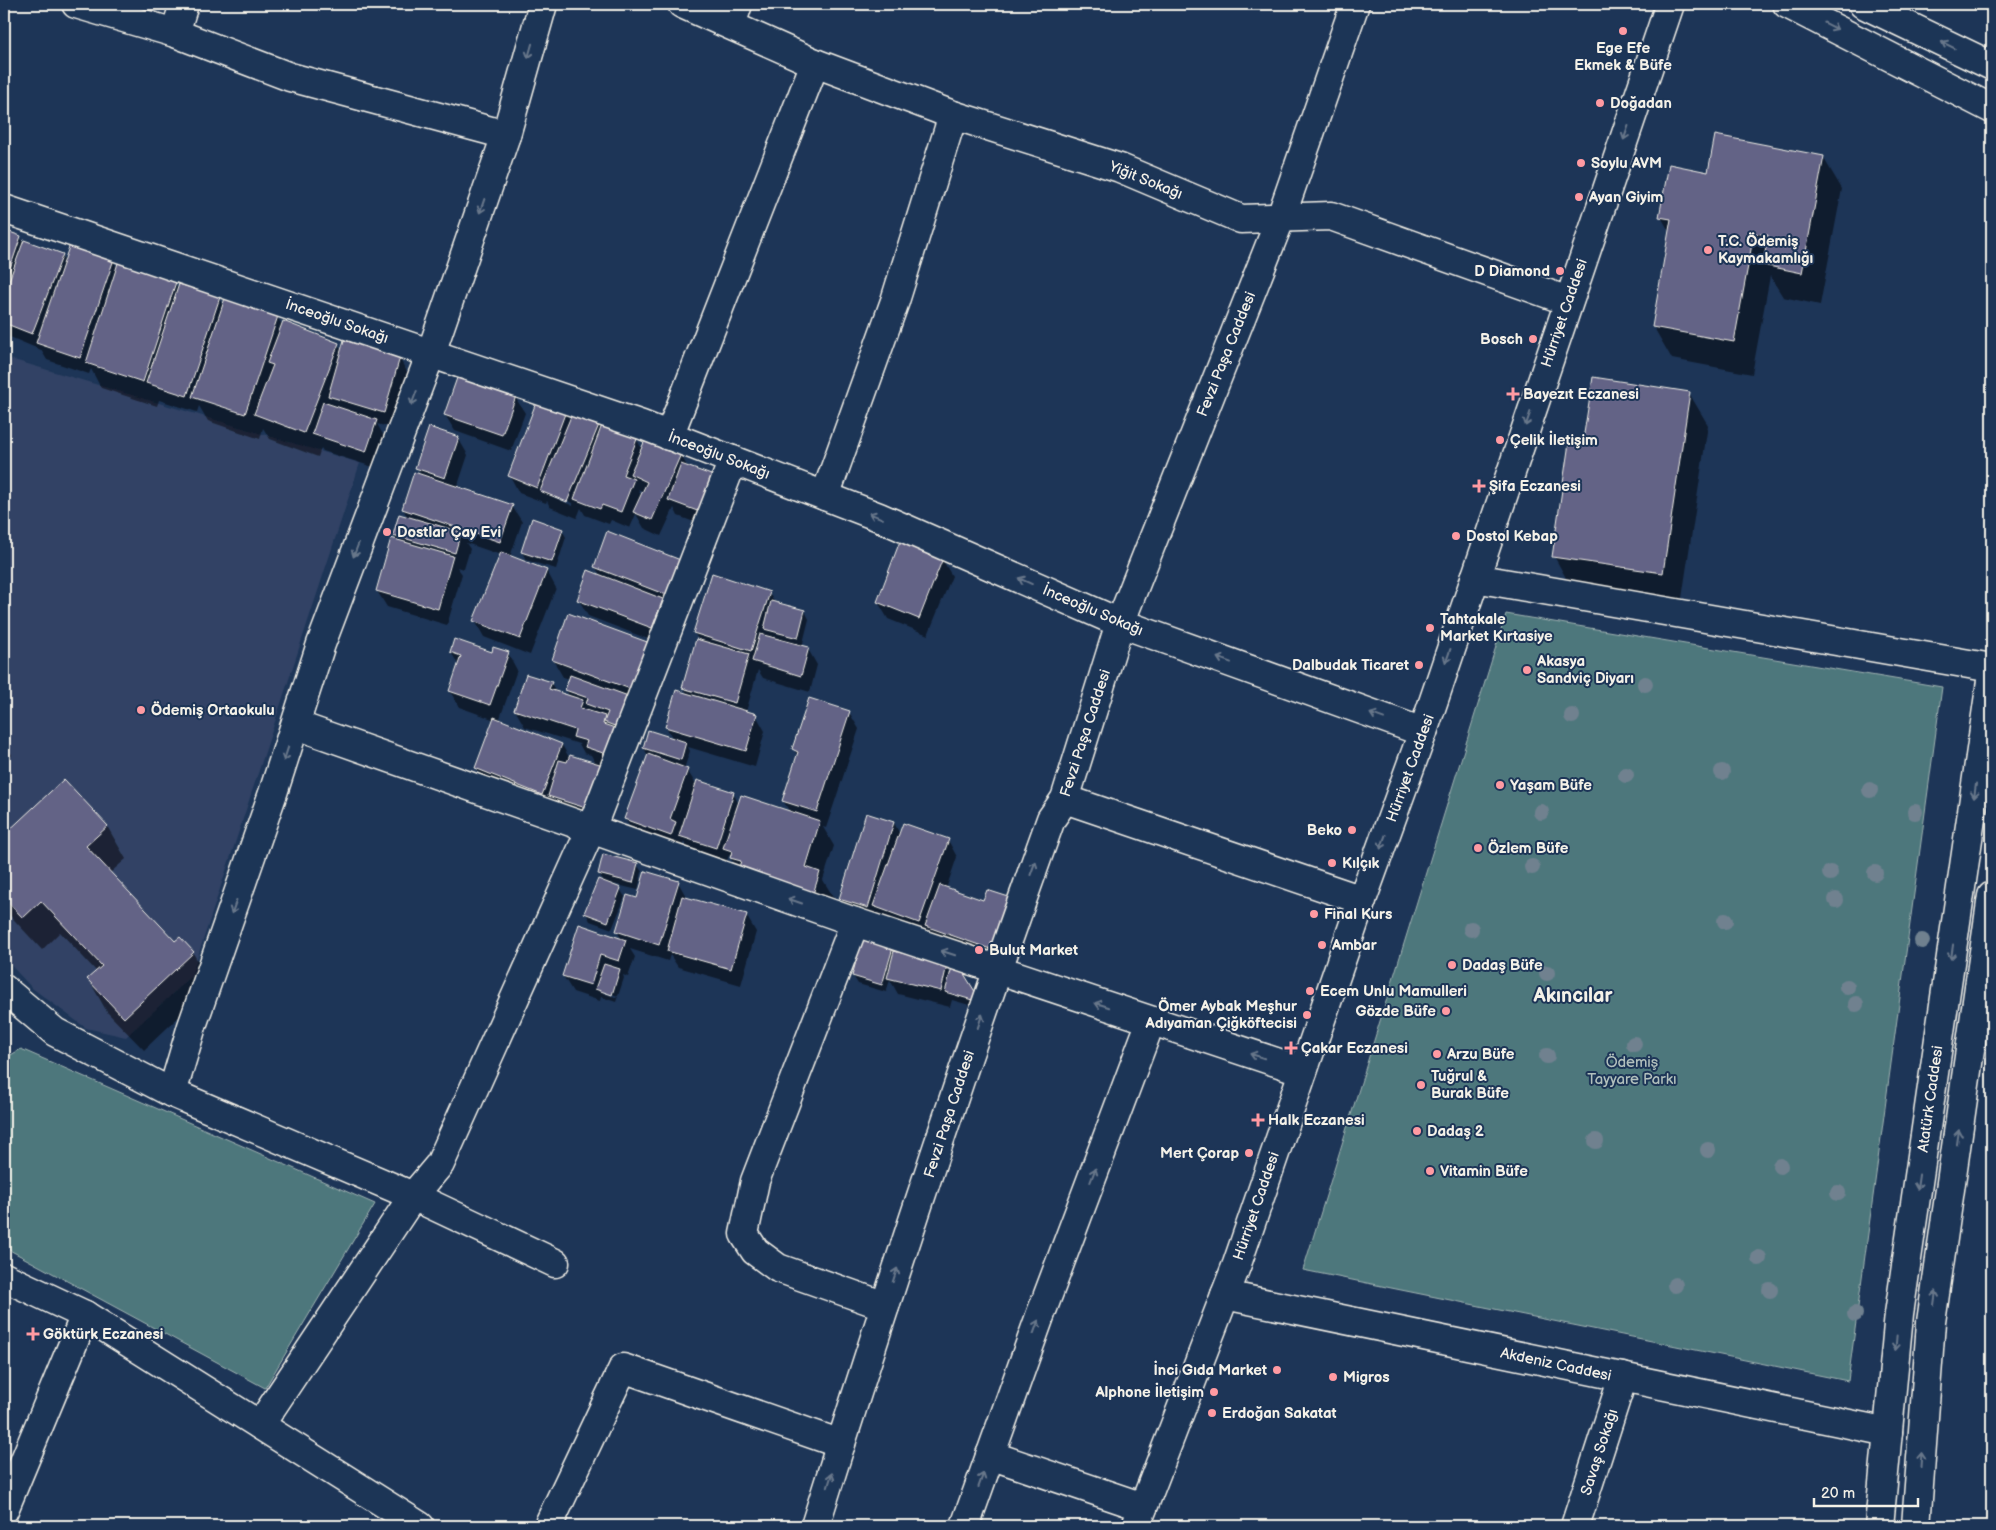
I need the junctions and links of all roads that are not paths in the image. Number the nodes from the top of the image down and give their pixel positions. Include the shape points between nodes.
1 (76, 4) edge
2 (184, 4) edge
3 (543, 4) edge
4 (682, 4) edge
5 (1355, 4) edge
6 (1670, 4) edge
7 (1787, 4) edge
8 (1863, 4) edge
9 (734, 14) edge
10 (175, 33) junction
11 (815, 63) junction
12 (1992, 66) edge
13 (1992, 109) edge
14 (953, 115) junction
15 (506, 135) junction
16 (4, 209) edge
17 (1281, 217) junction
18 (1568, 301) junction
19 (431, 353) junction
20 (669, 436) junction
21 (733, 460) junction
22 (825, 496) junction
23 (1475, 578) junction
24 (1120, 623) junction
25 (1992, 668) edge
26 (1992, 674) edge
27 (296, 725) junction
28 (1423, 732) junction
29 (1065, 799) junction
30 (591, 828) junction
31 (1992, 896) edge
32 (1362, 900) junction
33 (855, 922) junction
34 (997, 969) junction
35 (4, 989) edge
36 (1151, 1021) junction
37 (1303, 1071) junction
38 (172, 1093) junction
39 (413, 1196) junction
40 (556, 1263) dead end
41 (4, 1277) edge
42 (1225, 1295) junction
43 (885, 1306) junction
44 (85, 1315) junction
45 (1622, 1377) junction
46 (260, 1425) junction
47 (1888, 1432) junction
48 (841, 1444) junction
49 (990, 1455) junction
50 (4, 1510) edge
51 (1139, 1516) edge
52 (420, 1526) edge
53 (548, 1526) edge
54 (815, 1526) edge
55 (965, 1526) edge
56 (1575, 1526) edge
57 (1880, 1526) edge
58 (1916, 1526) edge

1 - 10 street
2 - 10 street
3 -> 15 street
4 - 9 street, Yiğit Sokağı
5 - 17 street, Fevzi Paşa Caddesi
6 -> 18 street, Hürriyet Caddesi
7 -> 13 street
12 -> 8 street
9 - 11 street, Yiğit Sokağı
10 - 15 street via 290,77
11 - 14 street, Yiğit Sokağı
11 - 20 street
14 - 17 street, Yiğit Sokağı via 1120,168 1241,219
14 - 22 street via 895,301
15 -> 19 street
16 - 19 street, İnceoğlu Sokağı
17 - 18 street, Yiğit Sokağı via 1331,216
17 - 24 street, Fevzi Paşa Caddesi
18 -> 23 street, Hürriyet Caddesi
19 - 20 street, İnceoğlu Sokağı
19 -> 27 street via 321,644
20 - 21 street, İnceoğlu Sokağı
21 - 22 street, İnceoğlu Sokağı
21 - 30 street
24 -> 22 street, İnceoğlu Sokağı
23 - 25 street
23 -> 28 street, Hürriyet Caddesi
28 -> 24 street, İnceoğlu Sokağı
24 - 29 street, Fevzi Paşa Caddesi
26 -> 47 street, Atatürk Caddesi via 1899,1314
27 - 30 street
27 -> 38 street
28 -> 32 street, Hürriyet Caddesi
29 - 32 street
34 -> 29 street, Fevzi Paşa Caddesi via 1051,819
33 -> 30 street
30 - 39 street via 440,1164
58 -> 31 street via 1932,1322
32 - 37 street, Hürriyet Caddesi
34 -> 33 street
33 - 43 street via 755,1181 744,1234 755,1251 778,1268
36 -> 34 street
43 -> 34 street, Fevzi Paşa Caddesi
35 - 38 street via 55,1032
37 -> 36 street
49 -> 36 street
37 - 42 street, Hürriyet Caddesi
38 - 39 street
39 - 40 street
39 - 46 street
41 - 44 street
42 - 45 street, Akdeniz Caddesi
42 - 51 street, Hürriyet Caddesi
43 - 48 street, Fevzi Paşa Caddesi
44 - 46 street
44 - 50 street
45 - 47 street, Akdeniz Caddesi
45 - 56 street, Savaş Sokağı
46 - 52 street
47 - 57 street, Atatürk Caddesi
48 - 53 street via 623,1368
54 -> 48 street, Fevzi Paşa Caddesi
49 - 51 street
55 -> 49 street

